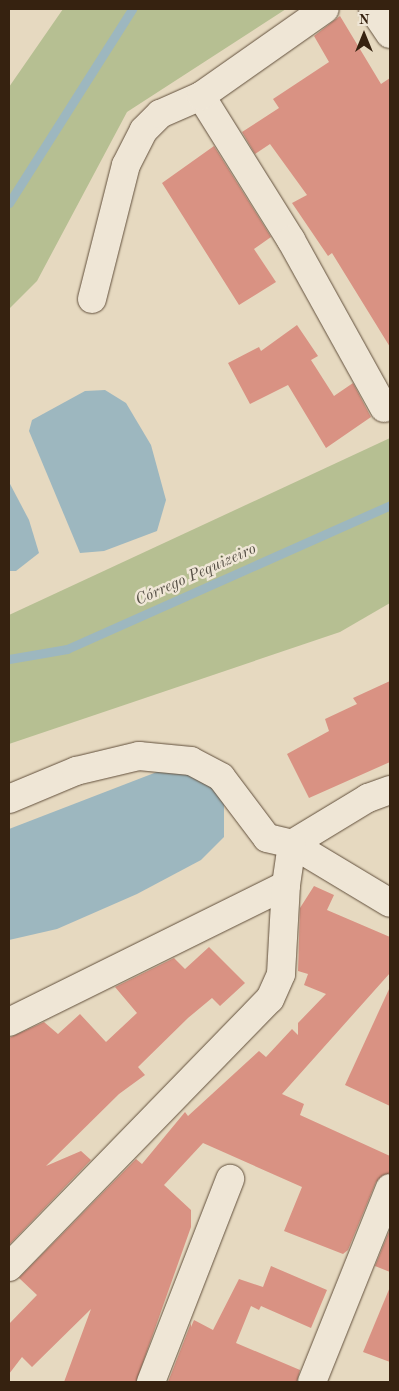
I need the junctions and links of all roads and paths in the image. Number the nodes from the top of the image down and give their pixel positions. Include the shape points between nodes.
1 (325, 9) edge
2 (373, 9) edge
3 (390, 34) edge
4 (201, 96) junction
5 (92, 299) dead end
6 (384, 408) dead end
7 (390, 790) edge
8 (9, 800) edge
9 (292, 844) junction
10 (286, 885) junction
11 (390, 903) edge
12 (9, 1022) edge
13 (230, 1179) dead end
14 (390, 1188) edge
15 (9, 1267) edge
16 (151, 1382) edge
17 (312, 1382) edge

1 - 4 street
2 - 3 street
4 - 5 street via 160,114 144,130 126,165
4 - 6 street via 291,240
7 - 9 street via 368,798
8 - 9 street via 76,770 140,756 191,761 221,777 266,838
9 - 10 street
9 - 11 street
10 - 12 street
10 - 15 street via 281,974 270,999
13 - 16 street
14 - 17 street

